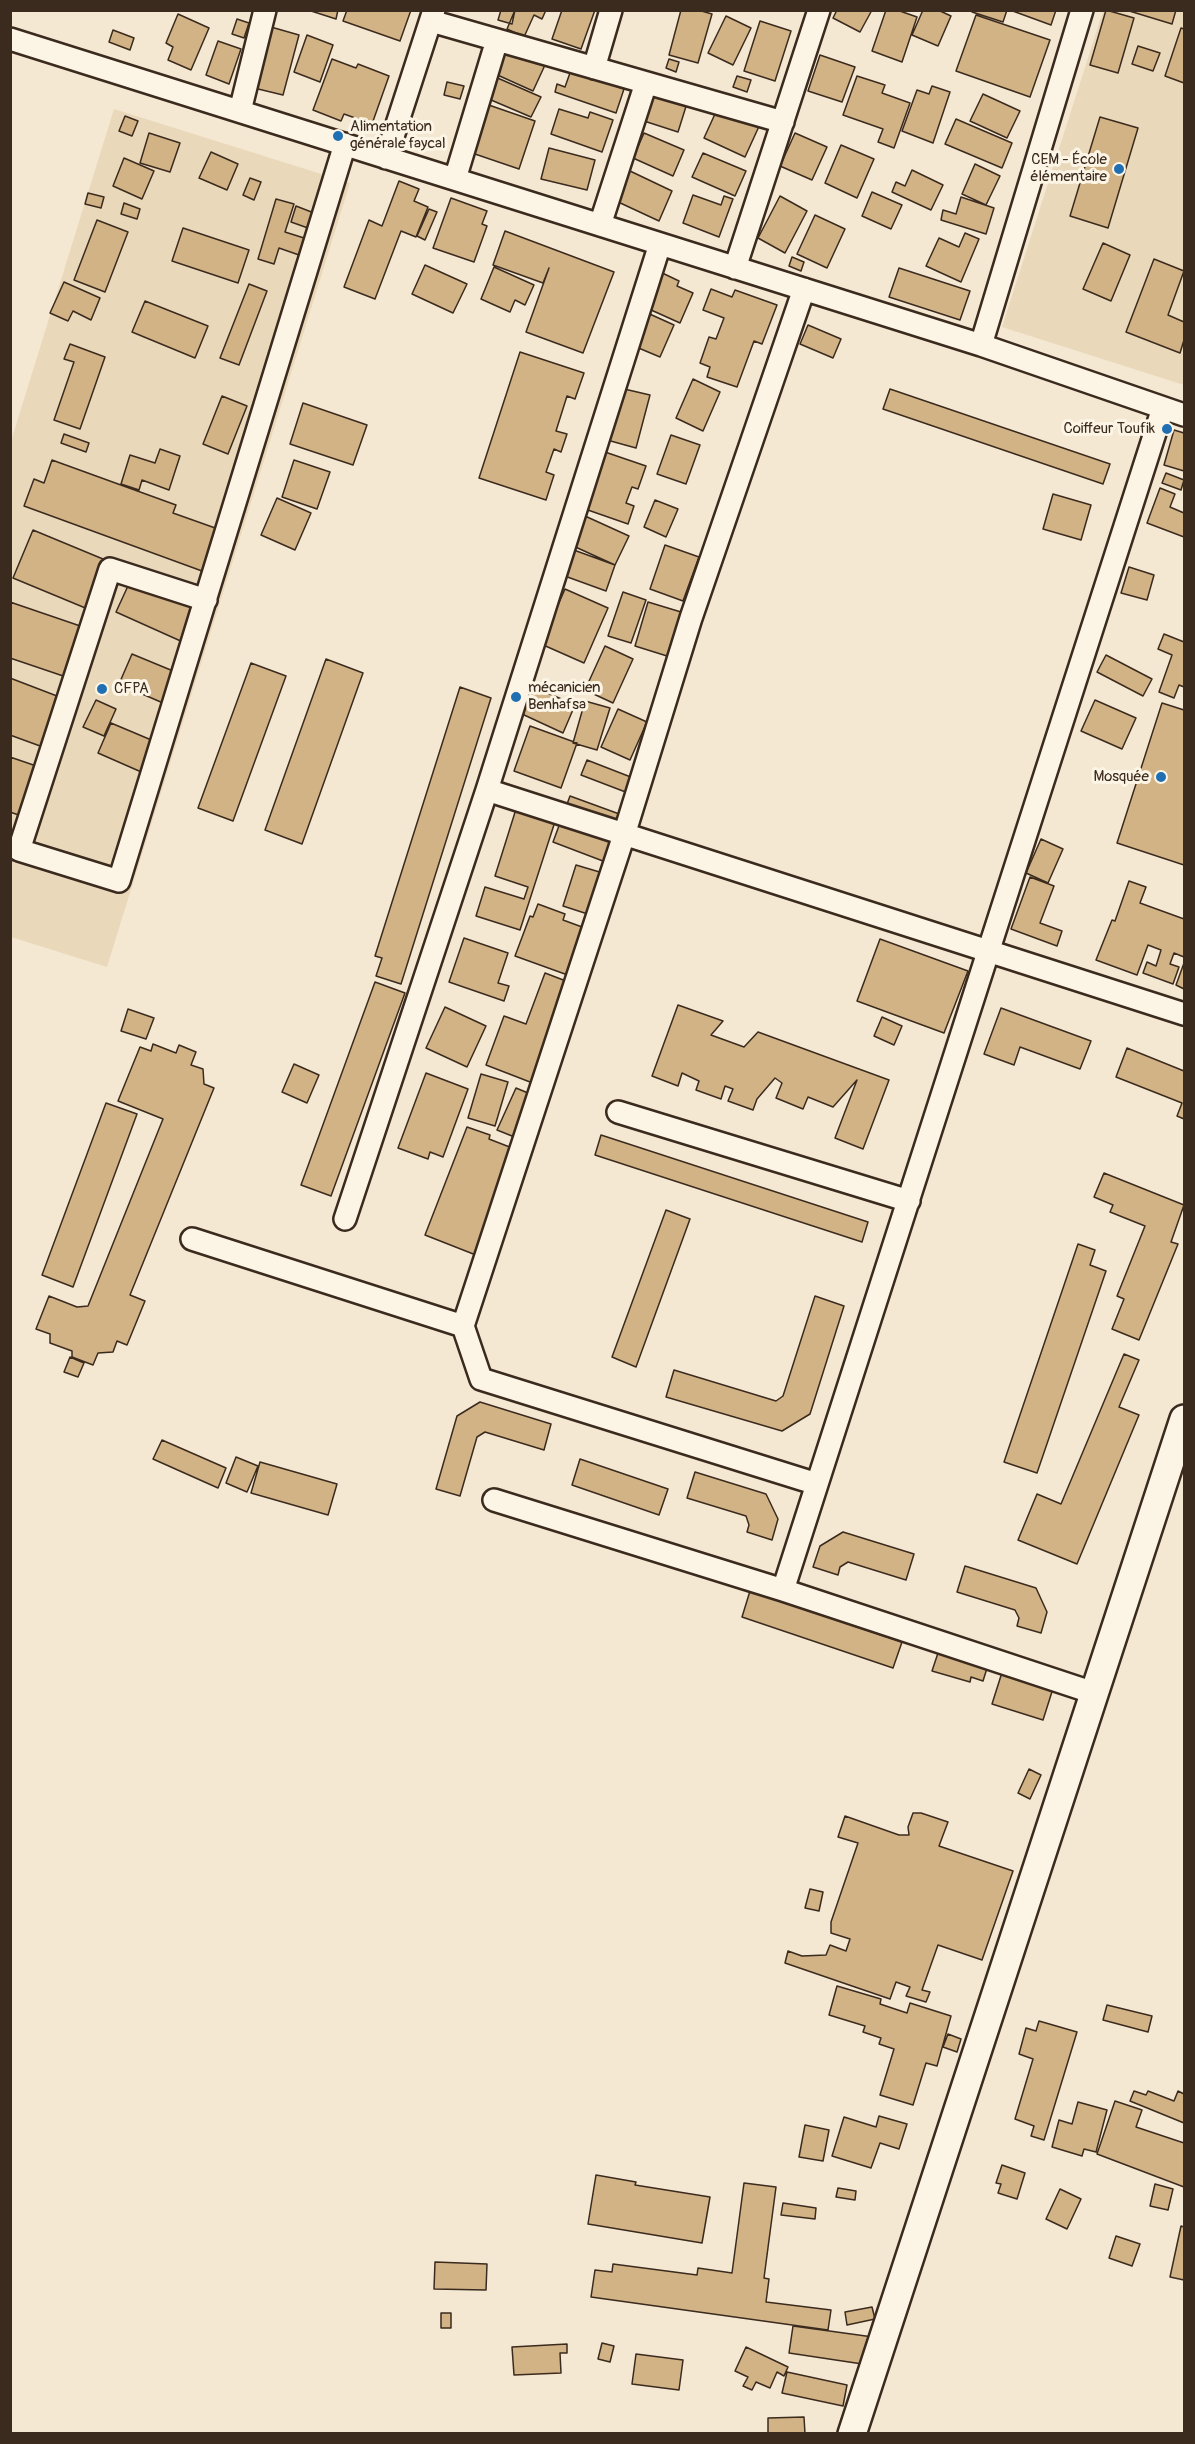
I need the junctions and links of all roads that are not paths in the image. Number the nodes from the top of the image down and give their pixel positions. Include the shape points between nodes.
1 (265, 10) edge
2 (611, 10) edge
3 (819, 10) edge
4 (1082, 10) edge
5 (433, 16) edge
6 (10, 39) edge
7 (497, 40) junction
8 (594, 68) junction
9 (646, 83) junction
10 (240, 111) junction
11 (783, 122) junction
12 (345, 144) junction
13 (386, 158) junction
14 (455, 179) junction
15 (600, 225) junction
16 (660, 244) junction
17 (735, 268) junction
18 (804, 289) junction
19 (981, 345) junction
20 (1163, 408) junction
21 (1185, 415) edge
22 (206, 600) junction
23 (488, 790) junction
24 (624, 834) junction
25 (989, 952) junction
26 (1185, 1014) edge
27 (618, 1112) dead end
28 (909, 1201) junction
29 (345, 1219) dead end
30 (192, 1239) dead end
31 (463, 1326) junction
32 (1184, 1423) edge
33 (817, 1484) junction
34 (494, 1500) dead end
35 (783, 1590) junction
36 (1094, 1693) junction
37 (852, 2433) edge

1 - 10 street
2 - 8 street
3 - 11 street
4 - 19 street
5 - 7 street
5 - 13 street
6 - 10 street
7 - 8 street
7 - 14 street
8 - 9 street
9 - 11 street
9 - 15 street
10 - 12 street
11 - 17 street
12 - 13 street
12 - 22 street
13 - 14 street
14 - 15 street
15 - 16 street
16 - 17 street
16 - 23 street
17 - 18 street
18 - 19 street
18 - 24 street via 691,618
19 - 20 street
20 - 21 street
20 - 25 street
22 - 22 street via 119,881 19,850 110,568
23 - 24 street
23 - 29 street
24 - 25 street
24 - 31 street
25 - 26 street
25 - 28 street
27 - 28 street
28 - 33 street
30 - 31 street
31 - 33 street via 481,1379
32 - 36 main road
33 - 35 street
34 - 35 street
35 - 36 street
36 - 37 main road

